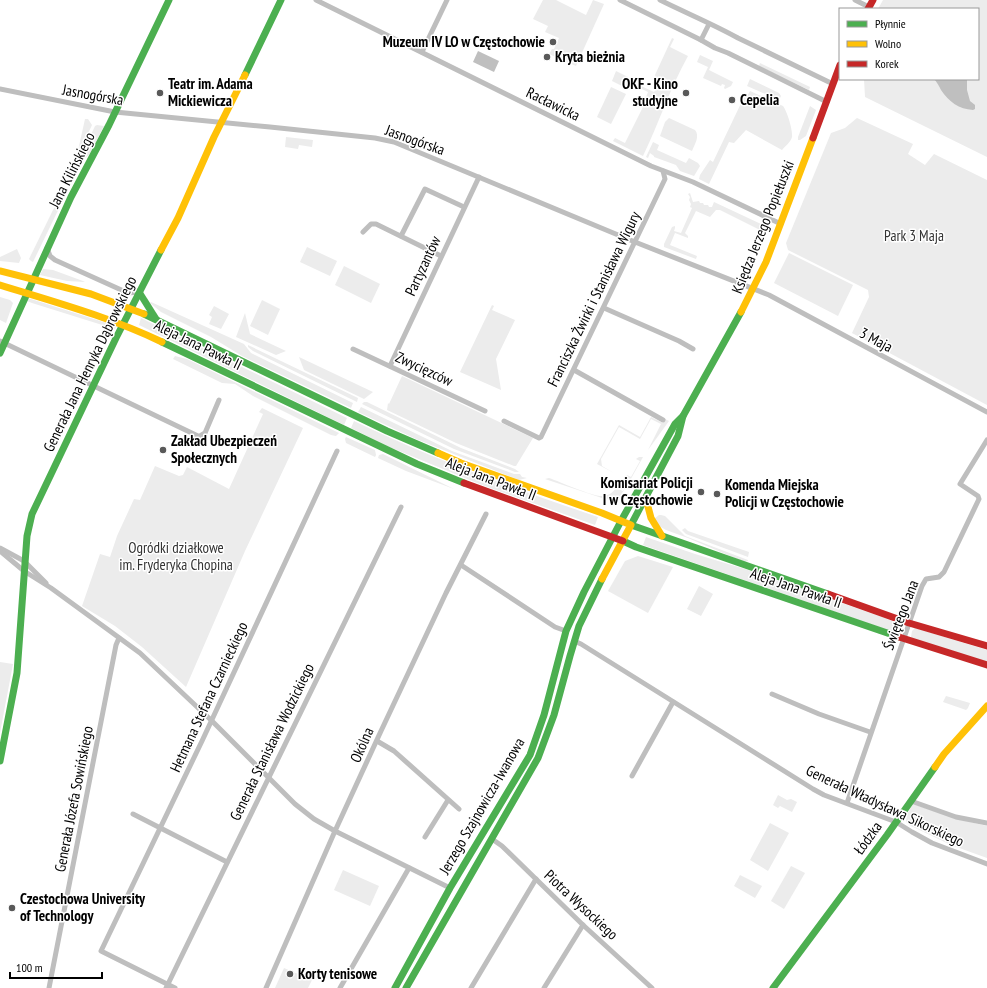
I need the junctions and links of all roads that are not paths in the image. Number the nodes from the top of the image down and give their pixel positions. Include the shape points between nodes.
1 (170, 0) edge
2 (281, 0) edge
3 (316, 0) edge
4 (448, 0) edge
5 (620, 0) edge
6 (660, 0) edge
7 (855, 0) edge
8 (873, 0) edge
9 (869, 8) edge
10 (709, 24) junction
11 (701, 40) junction
12 (422, 52) junction
13 (839, 68) edge
14 (833, 84) junction
15 (0, 89) edge
16 (827, 102) junction
17 (115, 112) junction
18 (221, 122) junction
19 (663, 171) junction
20 (479, 177) junction
21 (464, 207) junction
22 (781, 224) junction
23 (363, 232) dead end
24 (401, 236) junction
25 (635, 242) junction
26 (47, 248) junction
27 (441, 256) junction
28 (0, 271) edge
29 (33, 278) junction
30 (0, 285) edge
31 (753, 290) junction
32 (140, 292) junction
33 (27, 293) junction
34 (604, 308) junction
35 (131, 309) junction
36 (156, 319) junction
37 (123, 324) junction
38 (2, 342) edge
39 (353, 349) dead end
40 (693, 349) dead end
41 (0, 352) edge
42 (390, 366) junction
43 (574, 370) junction
44 (93, 386) junction
45 (219, 400) dead end
46 (485, 411) dead end
47 (987, 412) edge
48 (683, 416) junction
49 (663, 420) dead end
50 (504, 421) dead end
51 (987, 440) edge
52 (337, 451) dead end
53 (646, 499) junction
54 (401, 507) dead end
55 (486, 514) dead end
56 (621, 521) junction
57 (631, 525) junction
58 (662, 536) junction
59 (612, 537) junction
60 (623, 541) junction
61 (0, 550) edge
62 (24, 561) junction
63 (461, 565) junction
64 (24, 571) junction
65 (51, 588) junction
66 (909, 623) junction
67 (566, 631) junction
68 (119, 638) junction
69 (904, 639) junction
70 (574, 641) junction
71 (987, 646) edge
72 (987, 665) edge
73 (772, 694) dead end
74 (673, 702) junction
75 (987, 706) edge
76 (212, 721) junction
77 (870, 732) junction
78 (377, 741) junction
79 (0, 761) edge
80 (632, 776) dead end
81 (268, 777) junction
82 (448, 800) junction
83 (911, 801) junction
84 (846, 803) junction
85 (459, 809) dead end
86 (133, 814) dead end
87 (896, 822) junction
88 (987, 823) edge
89 (161, 828) junction
90 (335, 831) junction
91 (426, 837) dead end
92 (492, 839) junction
93 (227, 862) junction
94 (987, 864) edge
95 (409, 868) junction
96 (536, 878) junction
97 (450, 888) junction
98 (583, 924) junction
99 (167, 986) edge
100 (49, 988) edge
101 (175, 988) edge
102 (266, 988) edge
103 (340, 988) edge
104 (395, 988) edge
105 (406, 988) edge
106 (470, 988) edge
107 (544, 988) edge
108 (652, 988) edge
109 (773, 988) edge

1 - 17 main road, Jana Kilińskiego
2 - 18 main road, Generała Jana Henryka Dąbrowskiego
3 - 12 street, Racławicka
4 - 12 street
5 - 11 street
6 - 10 street
7 - 9 street
8 - 9 main road
10 - 11 street
10 - 14 street
11 - 16 street
12 - 19 street, Racławicka
13 - 14 main road, Księdza Jerzego Popiełuszki
14 - 16 main road, Księdza Jerzego Popiełuszki
15 - 17 street, Jasnogórska
16 - 22 main road, Księdza Jerzego Popiełuszki
17 - 18 street, Jasnogórska
17 - 26 main road, Jana Kilińskiego
18 - 20 street, Jasnogórska via 385,140
18 - 32 main road, Generała Jana Henryka Dąbrowskiego via 178,218
19 - 22 street, Racławicka via 693,182
19 - 25 street, Franciszka Żwirki i Stanisława Wigury via 665,179
20 - 21 street, Partyzantów
20 - 25 street, Jasnogórska
21 - 24 street via 425,190
21 - 27 street, Partyzantów
22 - 31 main road, Księdza Jerzego Popiełuszki
23 - 24 street via 373,224
24 - 27 street
25 - 31 street, Jasnogórska
25 - 34 street, Franciszka Żwirki i Stanisława Wigury
26 - 29 main road, Jana Kilińskiego
26 - 32 street via 55,260 128,292
27 - 42 street, Partyzantów
28 - 29 main road, Aleja Jana Pawła II
29 - 33 main road, Jana Kilińskiego
29 - 35 main road, Aleja Jana Pawła II via 91,294
30 - 33 main road, Aleja Jana Pawła II
31 - 47 street, 3 Maja via 769,295
31 - 48 main road, Księdza Jerzego Popiełuszki
32 - 35 main road, Generała Jana Henryka Dąbrowskiego
32 - 36 main road
33 - 37 main road, Aleja Jana Pawła II
33 - 38 main road, Jana Kilińskiego
34 - 40 street
34 - 43 street, Franciszka Żwirki i Stanisława Wigury
35 - 36 main road, Aleja Jana Pawła II
35 - 37 main road, Generała Jana Henryka Dąbrowskiego
36 - 56 main road, Aleja Jana Pawła II via 423,447
37 - 44 main road, Generała Jana Henryka Dąbrowskiego
37 - 59 main road, Aleja Jana Pawła II via 417,464
38 - 41 main road, Jana Kilińskiego
38 - 44 street
39 - 42 street, Zwycięzców
42 - 46 street, Zwycięzców
43 - 49 street
43 - 50 street, Franciszka Żwirki i Stanisława Wigury via 541,437 538,438
44 - 45 street via 198,436 205,433
44 - 62 main road, Generała Jana Henryka Dąbrowskiego via 32,514
48 - 53 main road, Księdza Jerzego Popiełuszki via 678,436
48 - 56 main road, Księdza Jerzego Popiełuszki via 675,424
51 - 66 street, Świętego Jana via 960,484 979,499 944,572 939,577 926,579 922,586
52 - 76 street, Hetmana Stefana Czarnieckiego
53 - 57 main road, Księdza Jerzego Popiełuszki
53 - 58 main road via 651,518
54 - 81 street, Generała Stanisława Wodzickiego
55 - 63 street, Okólna
56 - 57 main road, Aleja Jana Pawła II
56 - 59 main road, Jerzego Szajnowicza-Iwanowa
57 - 58 main road, Aleja Jana Pawła II
57 - 60 main road, Jerzego Szajnowicza-Iwanowa
58 - 66 main road, Aleja Jana Pawła II
59 - 60 main road, Aleja Jana Pawła II
59 - 67 main road, Jerzego Szajnowicza-Iwanowa
60 - 69 main road, Aleja Jana Pawła II
60 - 70 main road, Jerzego Szajnowicza-Iwanowa via 592,598
61 - 62 street
61 - 64 street
62 - 64 main road, Generała Jana Henryka Dąbrowskiego
62 - 65 street
63 - 67 street via 555,627
63 - 78 street, Okólna
64 - 65 street
64 - 79 main road, Generała Jana Henryka Dąbrowskiego via 17,673
65 - 68 street
66 - 69 street, Świętego Jana
66 - 71 main road, Aleja Jana Pawła II
67 - 97 main road, Jerzego Szajnowicza-Iwanowa via 544,715 530,755
68 - 76 street via 140,653
68 - 100 street, Generała Józefa Sowińskiego
69 - 72 main road, Aleja Jana Pawła II
69 - 77 street, Świętego Jana
70 - 74 street, Generała Władysława Sikorskiego
70 - 92 main road, Jerzego Szajnowicza-Iwanowa via 547,740
73 - 77 street
74 - 80 street
74 - 84 street, Generała Władysława Sikorskiego via 813,790
75 - 83 main road, Łódzka via 944,754
76 - 81 street
76 - 89 street, Hetmana Stefana Czarnieckiego
77 - 84 street, Świętego Jana
78 - 82 street via 394,751
78 - 90 street, Okólna
81 - 90 street via 295,804
81 - 93 street, Generała Stanisława Wodzickiego
82 - 85 street
82 - 91 street
83 - 87 main road, Łódzka
83 - 88 street via 956,817
84 - 87 street, Generała Władysława Sikorskiego
86 - 89 street
87 - 94 street, Generała Władysława Sikorskiego via 932,842
87 - 109 main road, Łódzka
89 - 93 street
89 - 99 street, Hetmana Stefana Czarnieckiego via 101,951
90 - 95 street
90 - 102 street, Okólna
92 - 96 street, Piotra Wysockiego
92 - 105 main road, Jerzego Szajnowicza-Iwanowa
93 - 99 street, Generała Stanisława Wodzickiego
95 - 97 street
95 - 103 street
96 - 98 street, Piotra Wysockiego
96 - 106 street
97 - 104 main road, Jerzego Szajnowicza-Iwanowa
98 - 107 street
98 - 108 street, Piotra Wysockiego
99 - 101 street

